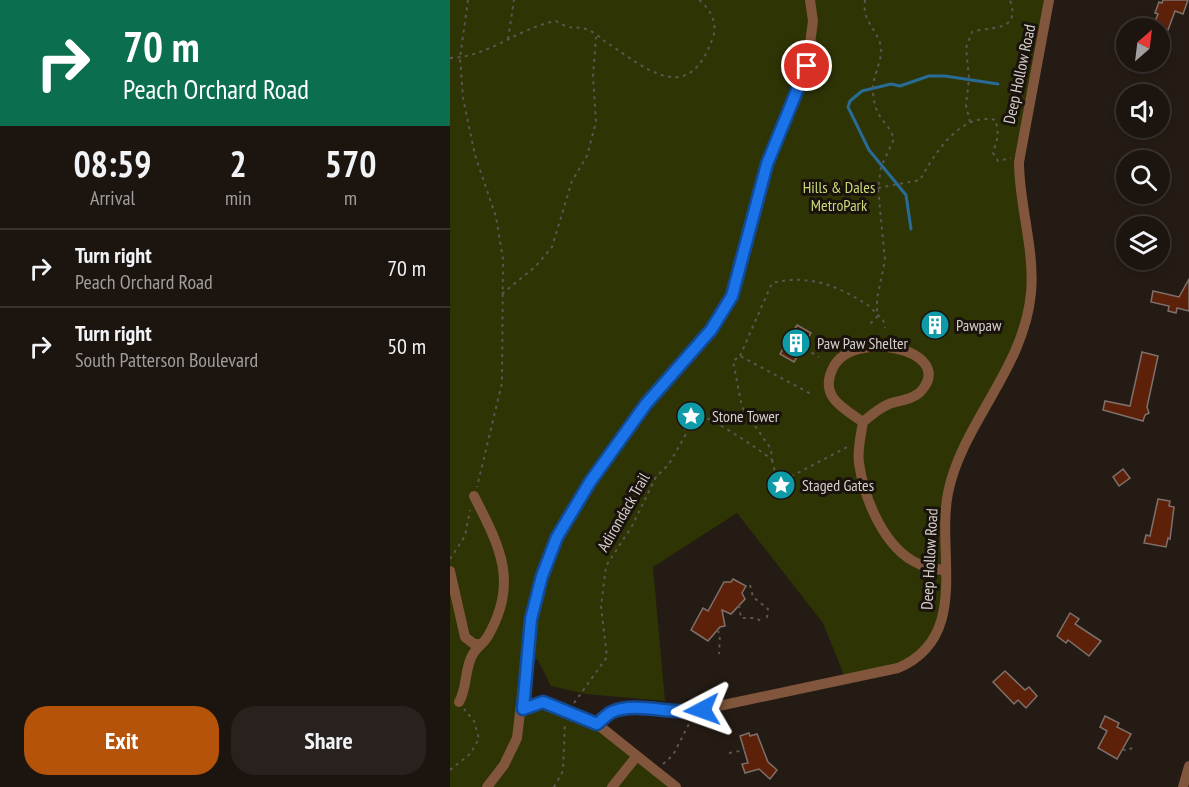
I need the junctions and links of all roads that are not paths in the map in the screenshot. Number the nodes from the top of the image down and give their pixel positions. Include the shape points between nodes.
1 (810, 0) edge
2 (1049, 0) edge
3 (862, 422) junction
4 (474, 496) road end
5 (450, 571) edge
6 (946, 571) junction
7 (481, 644) junction
8 (459, 702) road end
9 (523, 709) junction
10 (597, 724) junction
11 (636, 757) junction
12 (1189, 766) edge
13 (487, 787) edge
14 (612, 787) edge
15 (676, 787) edge
16 (1183, 787) edge

1 - 9 street via 813,21 807,66 761,183 732,296 711,330 653,395 590,482 557,537 531,619
2 - 6 street, Deep Hollow Road via 1019,156 1031,293 1015,352 952,475 945,514
3 - 3 street via 835,403 830,394 830,375 841,355 852,349 874,347 902,349 918,355 929,373 921,392 888,404
3 - 6 street via 862,476 888,536 902,554 919,564
4 - 7 street via 500,553 506,589
5 - 7 street via 465,636 474,644
6 - 10 street, Deep Hollow Road via 945,601 936,634 923,654 911,663 695,711 627,709 612,712
7 - 8 street via 469,662
9 - 10 street via 543,702
9 - 13 street via 514,746
10 - 11 street
11 - 14 street
11 - 15 street
12 - 16 street

